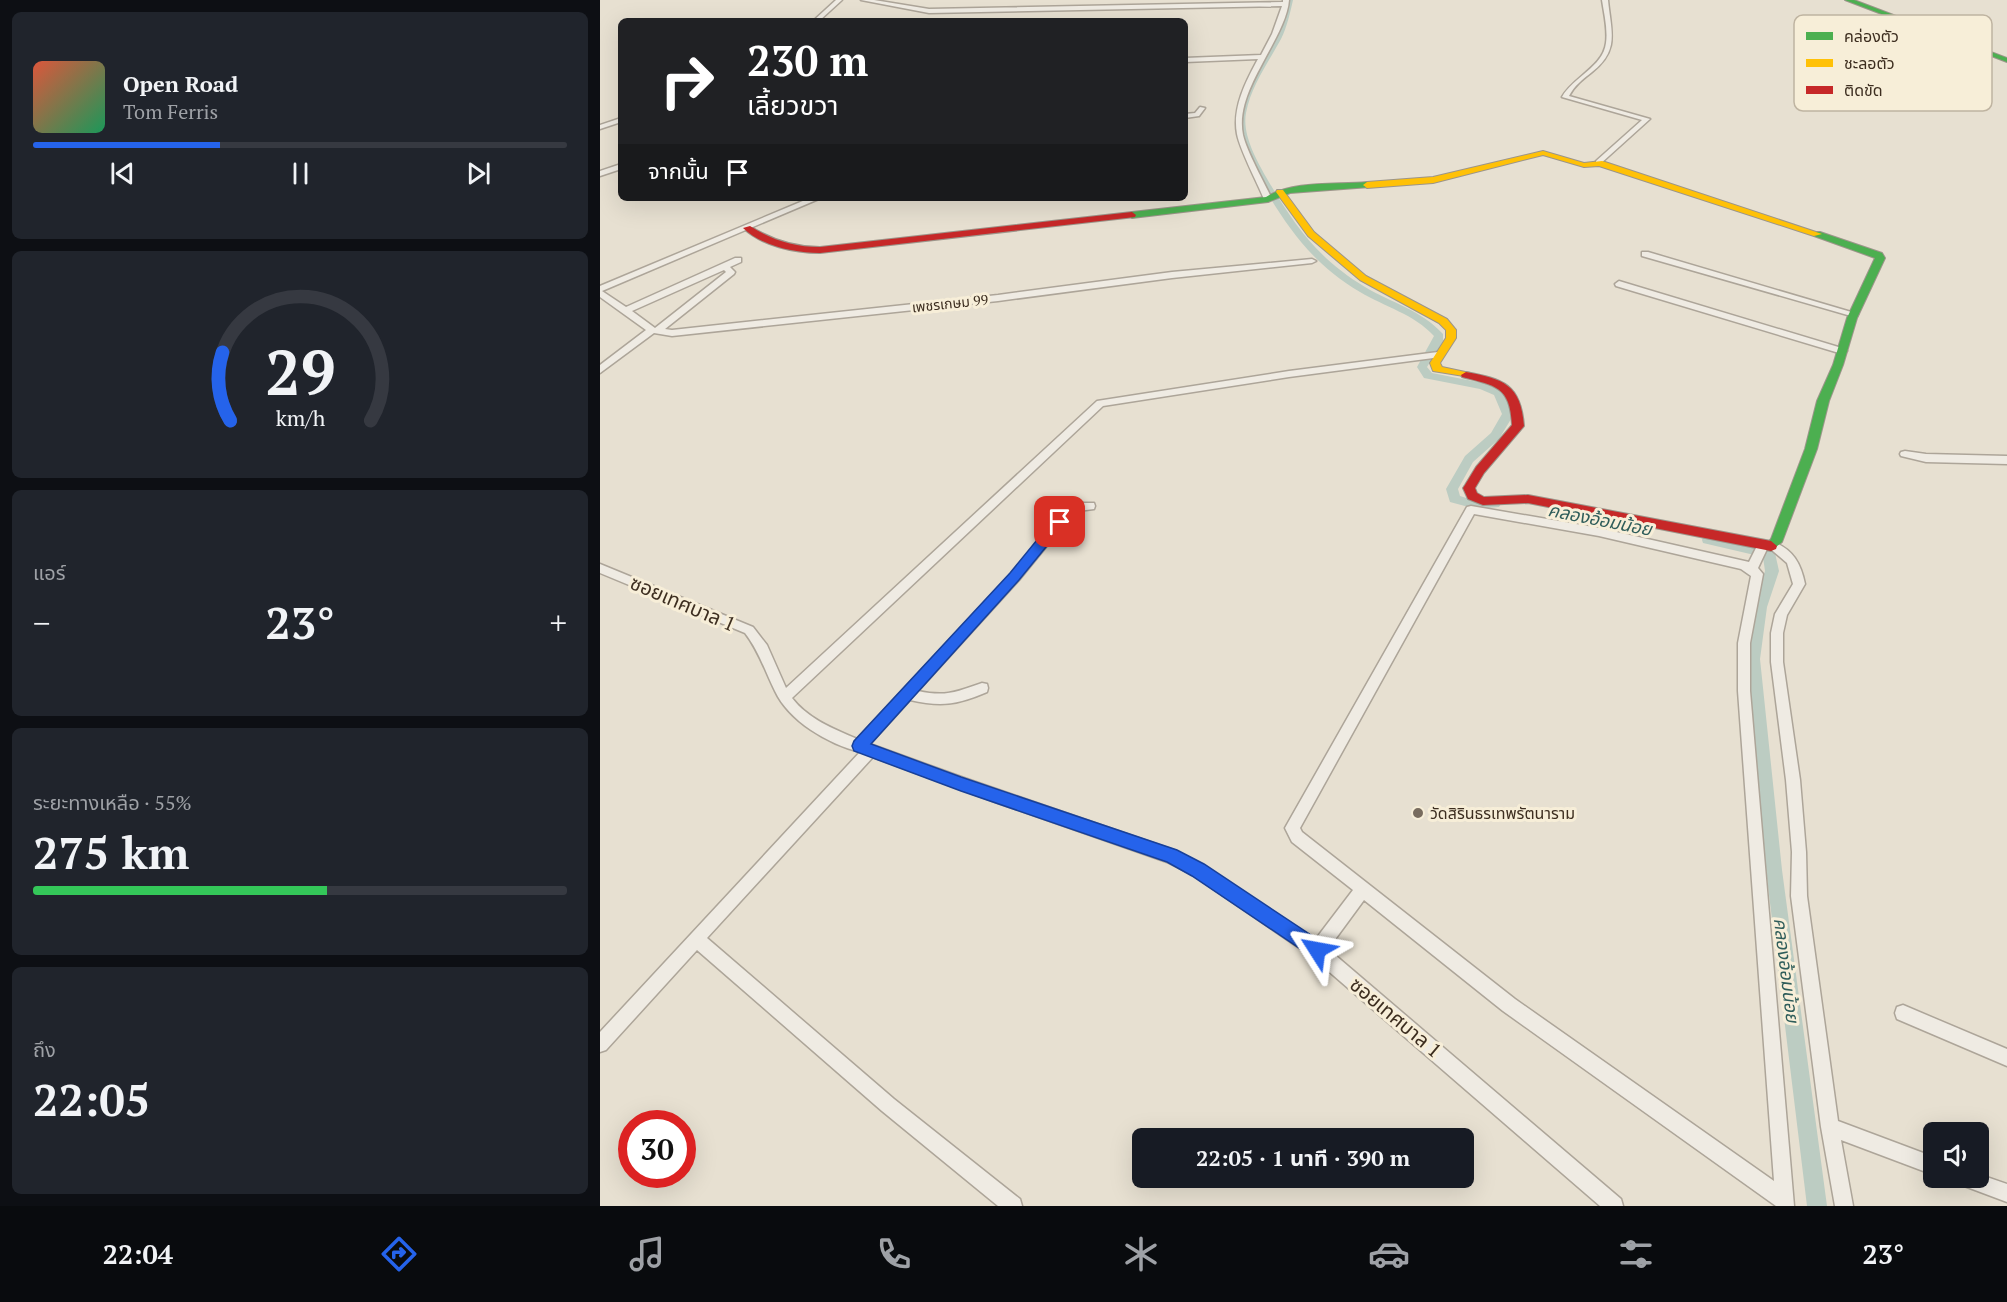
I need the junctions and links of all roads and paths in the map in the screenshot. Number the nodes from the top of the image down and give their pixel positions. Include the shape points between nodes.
1 (839, 0) edge
2 (864, 0) edge
3 (1605, 0) edge
4 (1848, 0) edge
5 (1865, 0) edge
6 (1255, 2) edge
7 (1286, 2) edge
8 (1888, 15) edge
9 (1905, 15) edge
10 (819, 18) edge
11 (1992, 47) edge
12 (2007, 53) edge
13 (1992, 54) edge
14 (1262, 57) junction
15 (1188, 60) edge
16 (2007, 60) edge
17 (1202, 108) dead end
18 (1188, 116) edge
19 (618, 121) edge
20 (600, 128) edge
21 (1599, 164) junction
22 (618, 167) edge
23 (600, 174) edge
24 (1274, 195) junction
25 (811, 201) edge
26 (747, 228) junction
27 (1645, 254) dead end
28 (738, 260) dead end
29 (1312, 261) dead end
30 (725, 266) junction
31 (1618, 284) dead end
32 (600, 291) edge
33 (625, 311) junction
34 (1854, 314) junction
35 (654, 331) junction
36 (1842, 351) junction
37 (1439, 355) junction
38 (600, 370) edge
39 (1905, 454) dead end
40 (2007, 460) edge
41 (1090, 506) dead end
42 (1767, 553) junction
43 (600, 568) edge
44 (982, 688) dead end
45 (907, 694) junction
46 (785, 697) junction
47 (865, 748) junction
48 (1363, 889) junction
49 (696, 939) junction
50 (1317, 950) junction
51 (1903, 1013) dead end
52 (600, 1044) edge
53 (2007, 1058) edge
54 (1830, 1127) junction
55 (1923, 1162) edge
56 (1989, 1187) edge
57 (2007, 1193) edge
58 (1784, 1203) edge
59 (1013, 1206) edge
60 (1614, 1206) edge
61 (1844, 1206) edge

1 - 10 street
2 - 6 street via 929,11
3 - 21 street via 1607,53 1565,97 1647,119
4 - 8 street
5 - 9 street
6 - 7 street
7 - 14 street
11 - 12 street
13 - 16 street
14 - 15 street
14 - 24 street via 1240,103 1238,123 1240,135
17 - 18 street via 1197,115
19 - 20 street
21 - 24 street via 1584,165 1543,153 1433,180
21 - 34 street via 1879,255
22 - 23 street
24 - 26 street via 820,250 800,251 767,241
24 - 37 street via 1355,272 1448,326 1451,338
25 - 26 street
26 - 32 street
27 - 34 street
28 - 30 street
29 - 35 street, เพชรเกษม 99 via 688,332
30 - 33 street
30 - 35 street via 731,272
31 - 36 street
32 - 33 street
33 - 35 street
34 - 36 street
35 - 38 street
36 - 42 street via 1823,401 1811,449
37 - 42 street via 1437,369 1499,381 1514,396 1518,407 1518,426 1480,470 1469,488 1472,496 1483,501 1528,499
37 - 46 street via 1100,403
39 - 40 street
41 - 45 street via 1068,512 1015,577
42 - 48 street via 1599,532 1471,510 1292,828 1297,837
42 - 54 street via 1794,562 1798,584 1781,614 1777,662 1793,780 1799,896
42 - 58 street via 1750,604 1744,643 1744,691
43 - 46 street, ซอยเทศบาล 1 via 749,630 758,639
44 - 45 street via 950,701
45 - 47 street
46 - 47 street, ซอยเทศบาล 1 via 804,718
47 - 49 street
47 - 50 street, ซอยเทศบาล 1 via 1171,856
48 - 50 street
48 - 58 street via 1509,1005
49 - 52 street
49 - 59 street via 888,1105
50 - 60 street, ซอยเทศบาล 1
51 - 53 street
54 - 55 street
54 - 61 street
56 - 57 street

